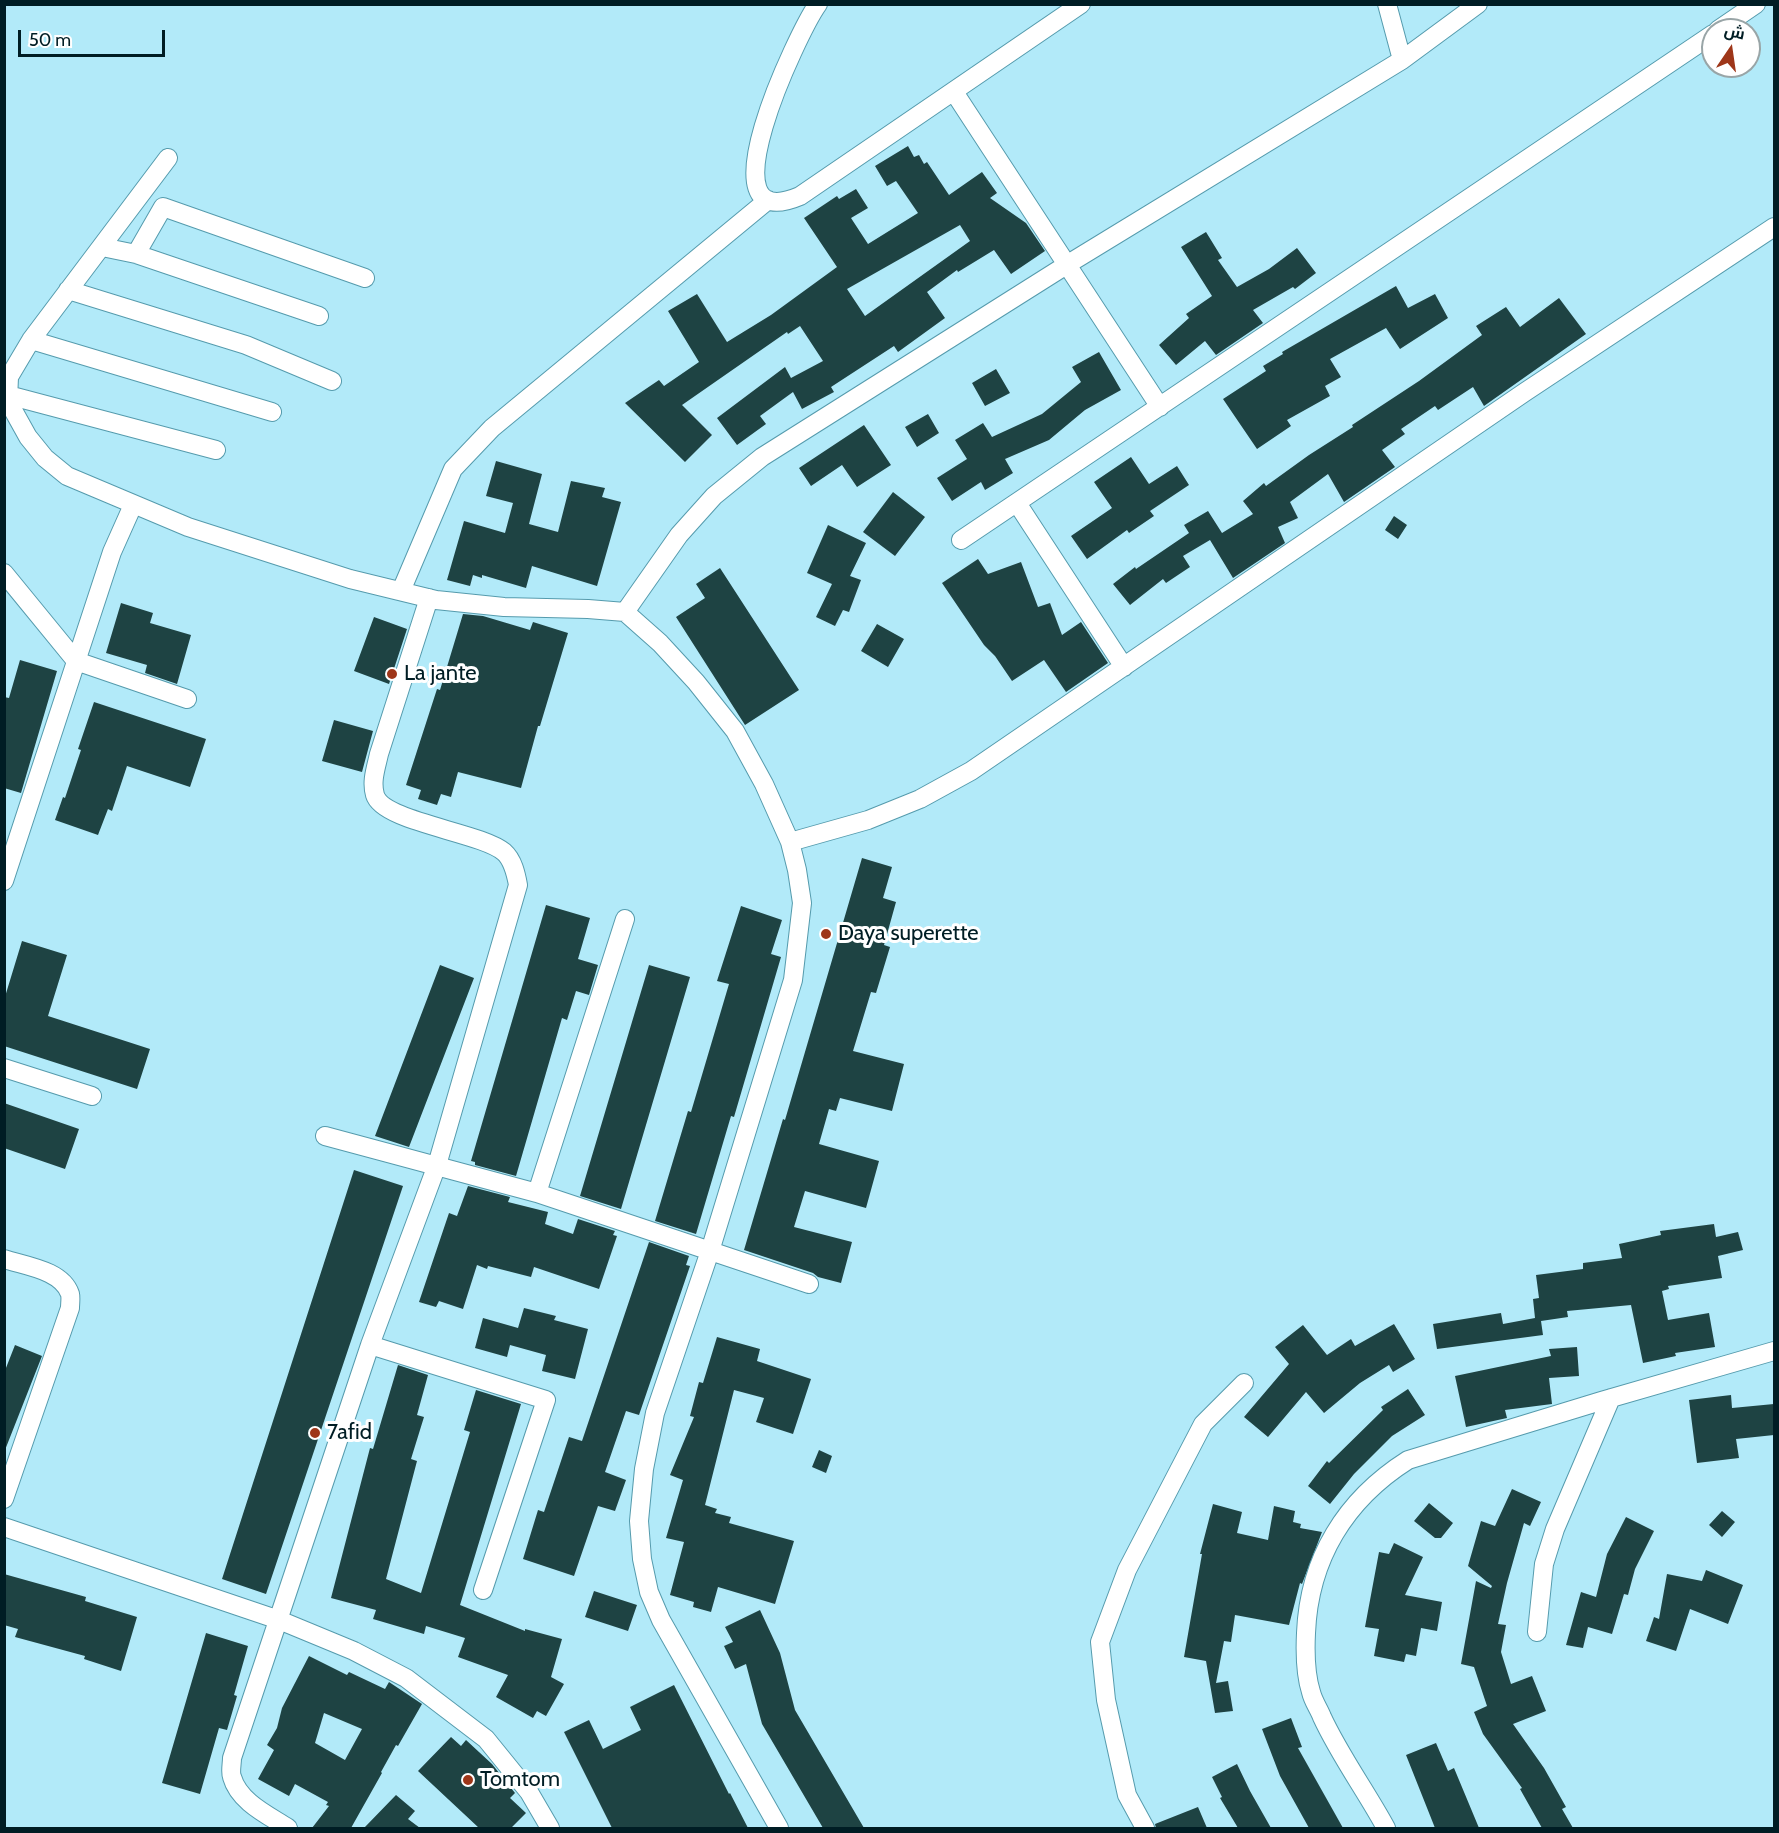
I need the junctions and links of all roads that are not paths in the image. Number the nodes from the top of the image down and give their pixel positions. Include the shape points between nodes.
1 (818, 4) edge
2 (1081, 4) edge
3 (1387, 4) edge
4 (1478, 4) edge
5 (1756, 4) edge
6 (1736, 18) edge
7 (1701, 42) edge
8 (1402, 60) junction
9 (954, 92) junction
10 (168, 158) dead end
11 (768, 201) junction
12 (1774, 227) edge
13 (102, 247) junction
14 (136, 254) junction
15 (1068, 264) junction
16 (364, 278) dead end
17 (69, 290) junction
18 (319, 316) dead end
19 (31, 340) junction
20 (332, 381) dead end
21 (8, 395) junction
22 (1160, 406) junction
23 (272, 412) dead end
24 (216, 450) dead end
25 (1017, 503) junction
26 (133, 505) junction
27 (961, 540) dead end
28 (4, 573) edge
29 (401, 591) junction
30 (429, 598) junction
31 (625, 612) junction
32 (76, 661) junction
33 (1124, 667) junction
34 (187, 699) dead end
35 (790, 842) junction
36 (4, 881) edge
37 (625, 919) dead end
38 (4, 1068) edge
39 (92, 1096) dead end
40 (325, 1136) dead end
41 (437, 1165) junction
42 (537, 1193) junction
43 (710, 1251) junction
44 (4, 1259) edge
45 (809, 1284) dead end
46 (370, 1345) junction
47 (1774, 1351) edge
48 (1245, 1383) dead end
49 (1611, 1398) junction
50 (4, 1499) edge
51 (4, 1527) edge
52 (483, 1590) dead end
53 (279, 1620) junction
54 (1537, 1632) dead end
55 (288, 1828) edge
56 (550, 1828) edge
57 (779, 1828) edge
58 (1144, 1828) edge
59 (1386, 1828) edge

1 - 11 street via 787,59 761,136 754,169 756,188
2 - 9 street
3 - 8 street
4 - 8 street
5 - 6 street
7 - 22 street
8 - 15 street
9 - 11 street via 800,196 785,203
9 - 15 street
10 - 13 street
11 - 29 street via 492,428 453,469
12 - 33 street
13 - 14 street
13 - 17 street
14 - 16 street via 163,207
14 - 18 street
15 - 22 street
15 - 31 street via 762,457 714,496 679,535
17 - 19 street
17 - 20 street via 246,345
19 - 21 street via 9,377
19 - 23 street
21 - 24 street
21 - 26 street via 28,437 45,458 67,476
22 - 25 street
25 - 27 street
25 - 33 street
26 - 29 street via 258,551
26 - 32 street via 111,552
28 - 32 street
29 - 30 street
30 - 31 street via 504,607
30 - 41 street via 379,754 373,777 375,797 388,810 504,852 515,868 518,885
31 - 35 street via 660,643 735,730
32 - 34 street
32 - 36 street
33 - 35 street via 971,771 920,799 868,820
35 - 43 street via 802,903 793,980
37 - 42 street
38 - 39 street
40 - 41 street
41 - 42 street
41 - 46 street
42 - 43 street
43 - 45 street
43 - 57 street via 655,1413 639,1521 642,1559 649,1592 661,1620
44 - 50 street via 49,1273 63,1282 70,1295 70,1308
46 - 52 street via 546,1400
46 - 53 street
47 - 49 street
48 - 58 street via 1203,1424 1127,1570 1100,1642 1106,1700 1127,1795
49 - 54 street via 1555,1529 1544,1564
49 - 59 street via 1408,1460 1383,1476 1353,1508 1327,1545 1313,1580 1306,1622 1305,1659 1311,1692 1330,1734
51 - 53 street
53 - 55 street via 232,1758 231,1776 251,1804
53 - 56 street via 364,1656 406,1678 442,1705 486,1739 529,1792

